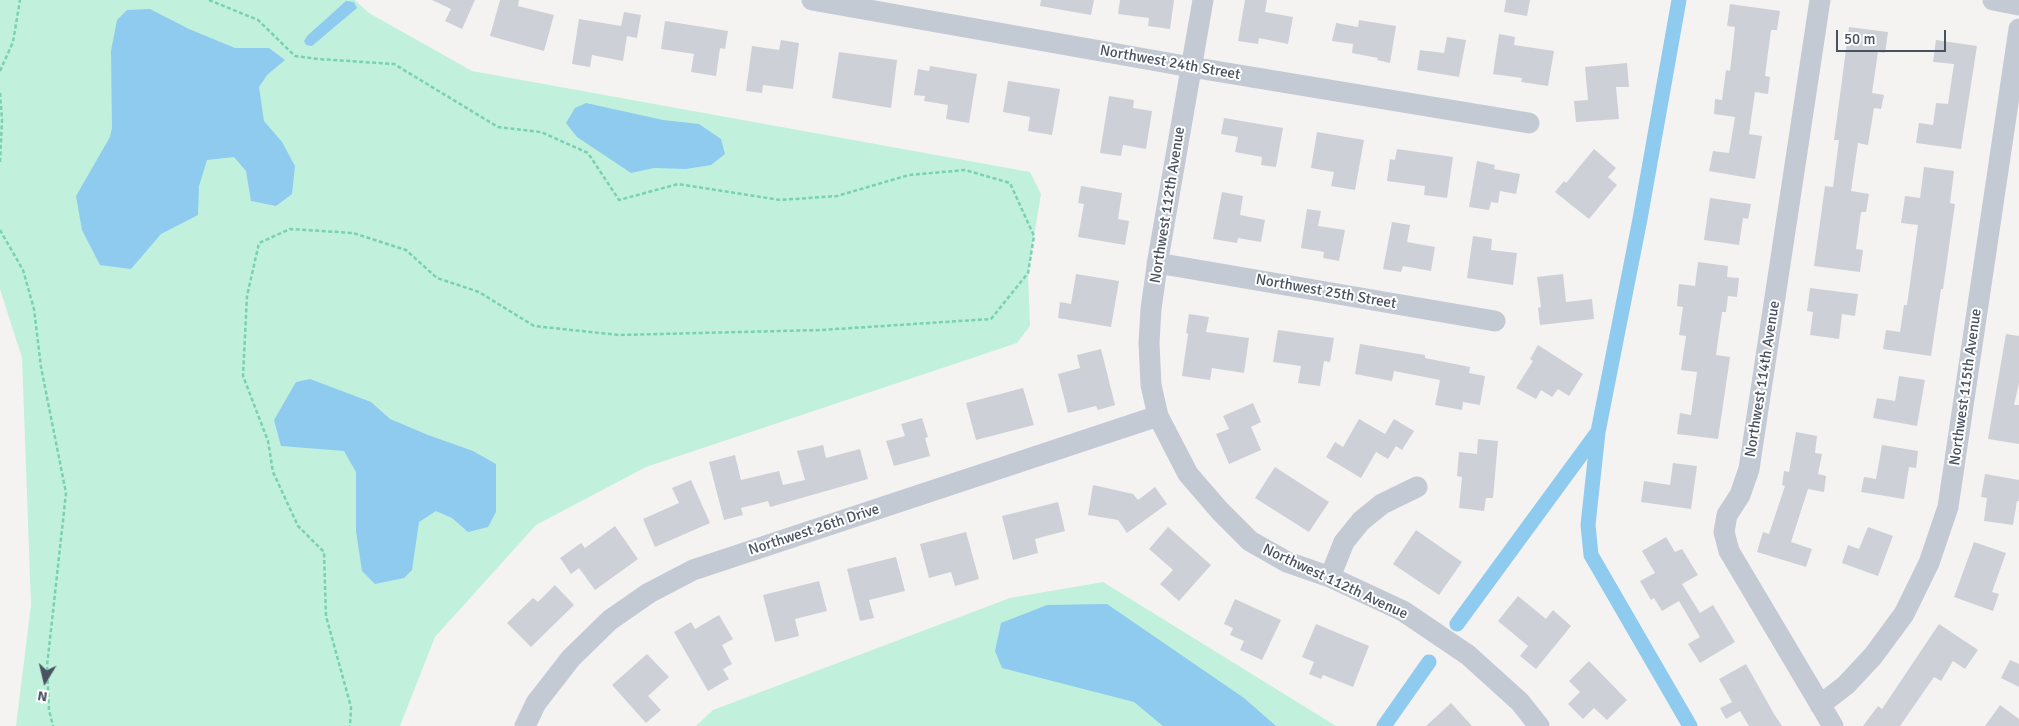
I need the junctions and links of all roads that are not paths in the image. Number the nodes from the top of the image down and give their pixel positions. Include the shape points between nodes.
1 (812, 0) edge
2 (1203, 0) edge
3 (1820, 0) edge
4 (1993, 0) edge
5 (2019, 5) edge
6 (2019, 29) edge
7 (1191, 67) junction
8 (1529, 123) dead end
9 (1157, 263) junction
10 (1495, 321) dead end
11 (1158, 416) junction
12 (1418, 487) dead end
13 (1330, 577) junction
14 (1820, 704) junction
15 (525, 726) edge
16 (1539, 726) edge
17 (1833, 726) edge

1 - 7 street, Northwest 24th Street
2 - 7 street, Northwest 112th Avenue
3 - 14 street, Northwest 114th Avenue via 1749,469 1740,494 1727,515 1724,532 1729,551
4 - 5 street
6 - 14 street, Northwest 115th Avenue via 1948,507 1929,563 1904,614 1873,656 1846,685
7 - 8 street, Northwest 24th Street
7 - 9 street, Northwest 112th Avenue
9 - 10 street, Northwest 25th Street
9 - 11 street, Northwest 112th Avenue via 1149,343 1151,385
11 - 13 street, Northwest 112th Avenue via 1188,474 1250,541 1287,562
11 - 15 street, Northwest 26th Drive via 693,570 649,593 610,620 571,658 536,703
12 - 13 street via 1382,504 1361,521 1344,542
13 - 16 street, Northwest 112th Avenue via 1403,611 1468,655 1520,702
14 - 17 street, Northwest 114th Avenue

